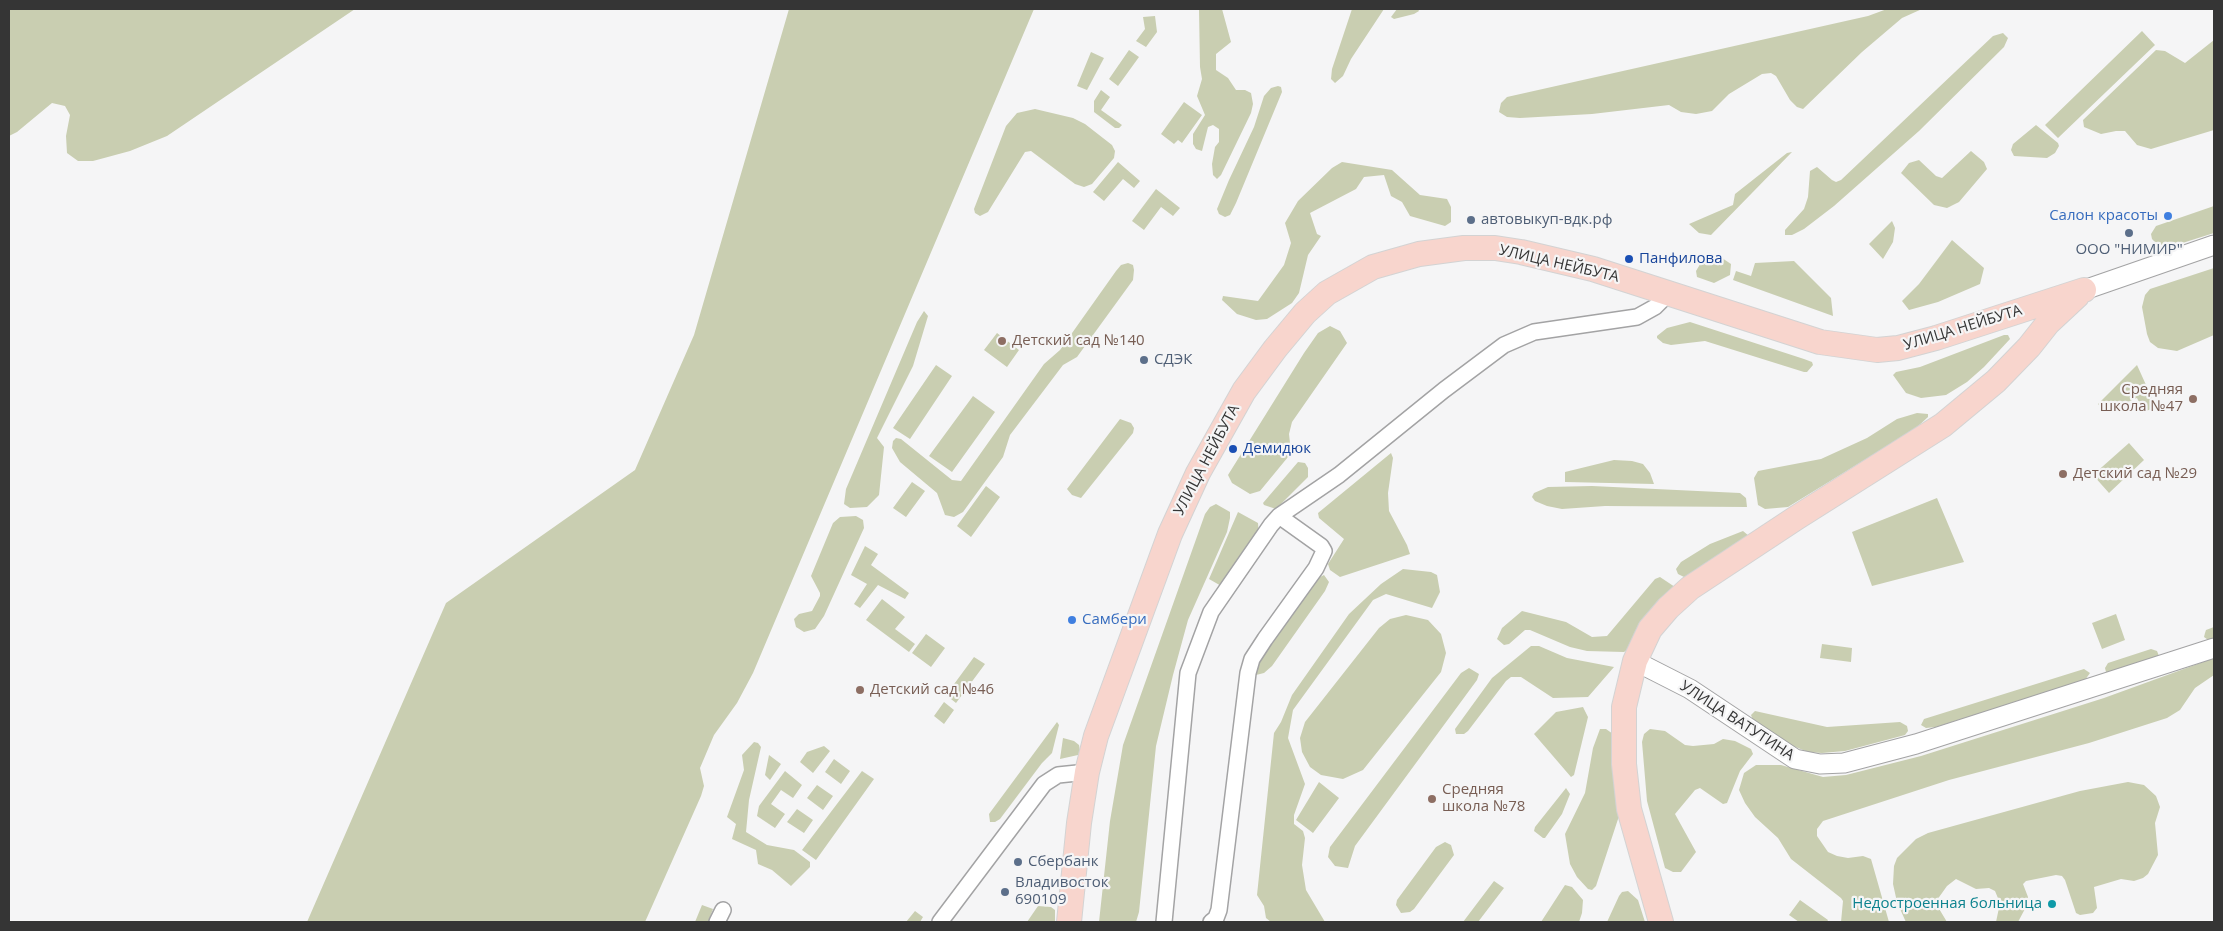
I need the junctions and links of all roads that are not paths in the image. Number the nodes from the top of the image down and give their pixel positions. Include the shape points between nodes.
1 (2214, 246) edge
2 (2084, 290) junction
3 (1669, 293) junction
4 (1279, 516) junction
5 (2214, 648) edge
6 (1635, 661) junction
7 (1087, 772) junction
8 (940, 922) edge
9 (1069, 922) edge
10 (1168, 922) edge
11 (1212, 922) edge
12 (1661, 922) edge

1 - 2 street, УЛИЦА НЕЙБУТА
2 - 3 main road, УЛИЦА НЕЙБУТА via 1936,338 1877,350 1820,342
2 - 6 main road, УЛИЦА НЕЙБУТА via 2066,304 1996,381 1943,426 1804,512 1690,588 1650,629
3 - 4 street via 1655,307 1637,317 1534,332 1504,345 1339,476
3 - 7 main road, УЛИЦА НЕЙБУТА via 1593,269 1521,252 1464,248 1419,254 1373,267 1328,293 1305,313 1244,391 1198,473 1170,534 1126,650 1098,728
4 - 10 street via 1211,612 1188,674
4 - 11 street via 1322,546 1324,551 1252,659 1219,910
5 - 6 street, УЛИЦА ВАТУТИНА via 1916,744 1844,763 1820,764 1795,759 1690,689
6 - 12 main road via 1624,707 1624,764 1629,809
7 - 8 street via 1058,775 1044,784
7 - 9 main road, УЛИЦА НЕЙБУТА

